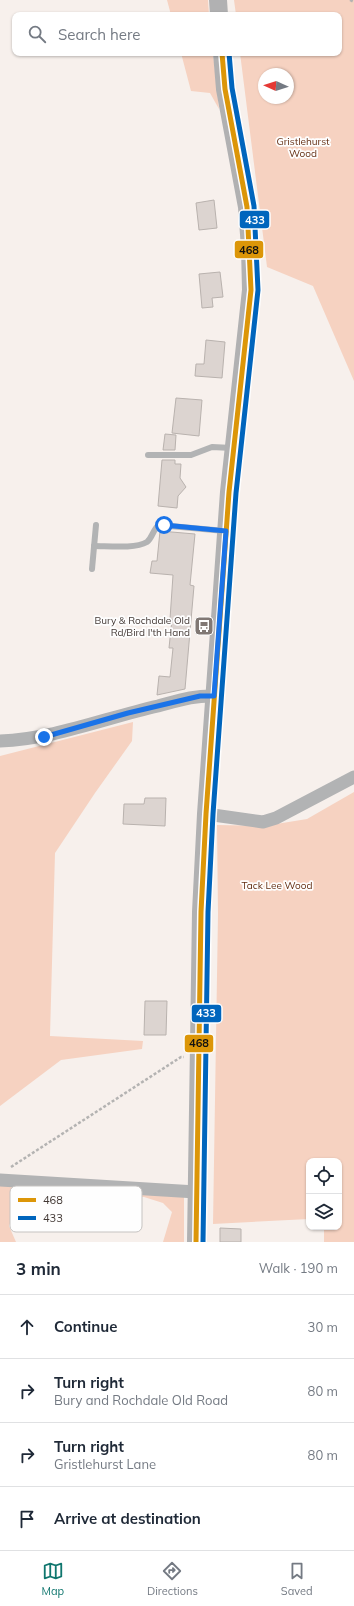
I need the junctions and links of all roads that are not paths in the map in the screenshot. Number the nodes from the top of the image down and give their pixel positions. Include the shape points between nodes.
1 (218, 0) edge
2 (219, 12) edge
3 (222, 56) edge
4 (234, 448) junction
5 (148, 455) dead end
6 (96, 525) dead end
7 (226, 531) junction
8 (94, 546) junction
9 (92, 568) dead end
10 (214, 696) junction
11 (0, 741) edge
12 (354, 777) edge
13 (206, 814) junction
14 (3, 1175) edge
15 (128, 1186) edge
16 (142, 1187) edge
17 (196, 1192) junction
18 (196, 1242) edge

1 - 2 main road
3 - 4 main road via 250,248 251,290
4 - 5 lane via 212,447 191,455
4 - 7 main road
6 - 8 lane
7 - 8 lane via 159,525 155,527 152,537 137,546
7 - 10 main road
8 - 9 lane
10 - 11 street via 200,696 128,713 44,737
10 - 13 main road
12 - 13 street via 276,818 263,822
13 - 17 main road via 201,912
14 - 15 street
16 - 17 street
17 - 18 main road

